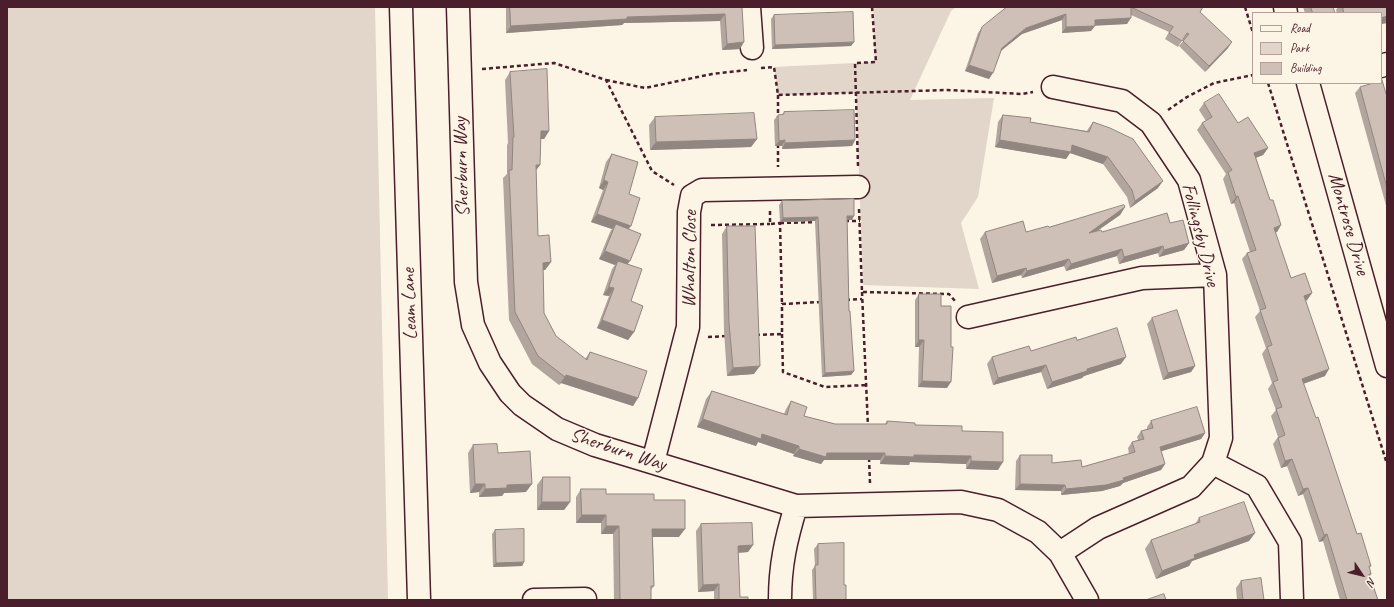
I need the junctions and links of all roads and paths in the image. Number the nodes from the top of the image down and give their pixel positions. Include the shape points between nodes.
1 (401, 7) edge
2 (458, 7) edge
3 (749, 7) edge
4 (1245, 7) edge
5 (1252, 30) edge
6 (752, 48) dead end
7 (760, 68) dead end
8 (752, 69) dead end
9 (459, 71) junction
10 (1252, 75) edge
11 (606, 80) junction
12 (1268, 84) edge
13 (1313, 84) edge
14 (1053, 87) joint
15 (778, 95) junction
16 (778, 119) edge
17 (1151, 123) junction
18 (778, 142) edge
19 (858, 187) dead end
20 (774, 188) junction
21 (692, 196) junction
22 (844, 221) edge
23 (860, 221) dead end
24 (820, 222) edge
25 (780, 223) junction
26 (770, 224) junction
27 (689, 226) junction
28 (1215, 275) junction
29 (862, 292) dead end
30 (862, 299) junction
31 (838, 301) edge
32 (822, 302) edge
33 (782, 304) junction
34 (968, 317) dead end
35 (782, 334) junction
36 (750, 335) edge
37 (734, 336) edge
38 (686, 337) junction
39 (1387, 366) edge
40 (867, 385) junction
41 (868, 430) edge
42 (869, 453) edge
43 (653, 462) junction
44 (1213, 463) junction
45 (1387, 464) edge
46 (796, 506) junction
47 (870, 506) junction
48 (1060, 552) junction
49 (419, 600) edge
50 (534, 600) edge
51 (586, 600) edge
52 (780, 600) edge
53 (1087, 600) edge
54 (1292, 600) edge

1 - 49 street, Leam Lane
2 - 9 street, Sherburn Way
3 - 6 street
4 - 5 path
7 - 15 path via 774,67
8 - 11 path via 712,74 645,88
9 - 11 path via 554,63
9 - 43 street, Sherburn Way via 466,282 473,324 490,363 510,393 522,405 557,429 589,443
10 - 17 path via 1214,83 1187,97
11 - 21 path via 652,171
12 - 45 path
13 - 39 street, Montrose Drive
14 - 15 path via 1022,94 947,90
14 - 17 street, Follingsby Drive via 1122,101
15 - 16 path
17 - 28 street, Follingsby Drive via 1188,180
18 - 20 path
19 - 20 street, Whalton Close
20 - 21 street, Whalton Close via 702,190
20 - 26 path
21 - 27 street, Whalton Close
22 - 23 path
24 - 25 path
25 - 26 path
25 - 33 path
26 - 27 path
27 - 38 street, Whalton Close via 690,310
28 - 34 street via 1142,278
28 - 44 street, Follingsby Drive via 1221,438
29 - 30 path
30 - 31 path
30 - 40 path
32 - 33 path
33 - 35 path
35 - 36 path
35 - 40 path via 783,372 825,387
37 - 38 path
38 - 43 street, Whalton Close
40 - 41 path
42 - 47 path
43 - 46 street, Sherburn Way
44 - 48 street, Follingsby Drive via 1191,487 1098,528
44 - 54 street via 1257,486 1290,542
46 - 47 street, Sherburn Way
46 - 52 street via 781,562
47 - 48 street, Sherburn Way via 960,502 998,510 1038,532
48 - 53 street, Sherburn Way
50 - 51 street

